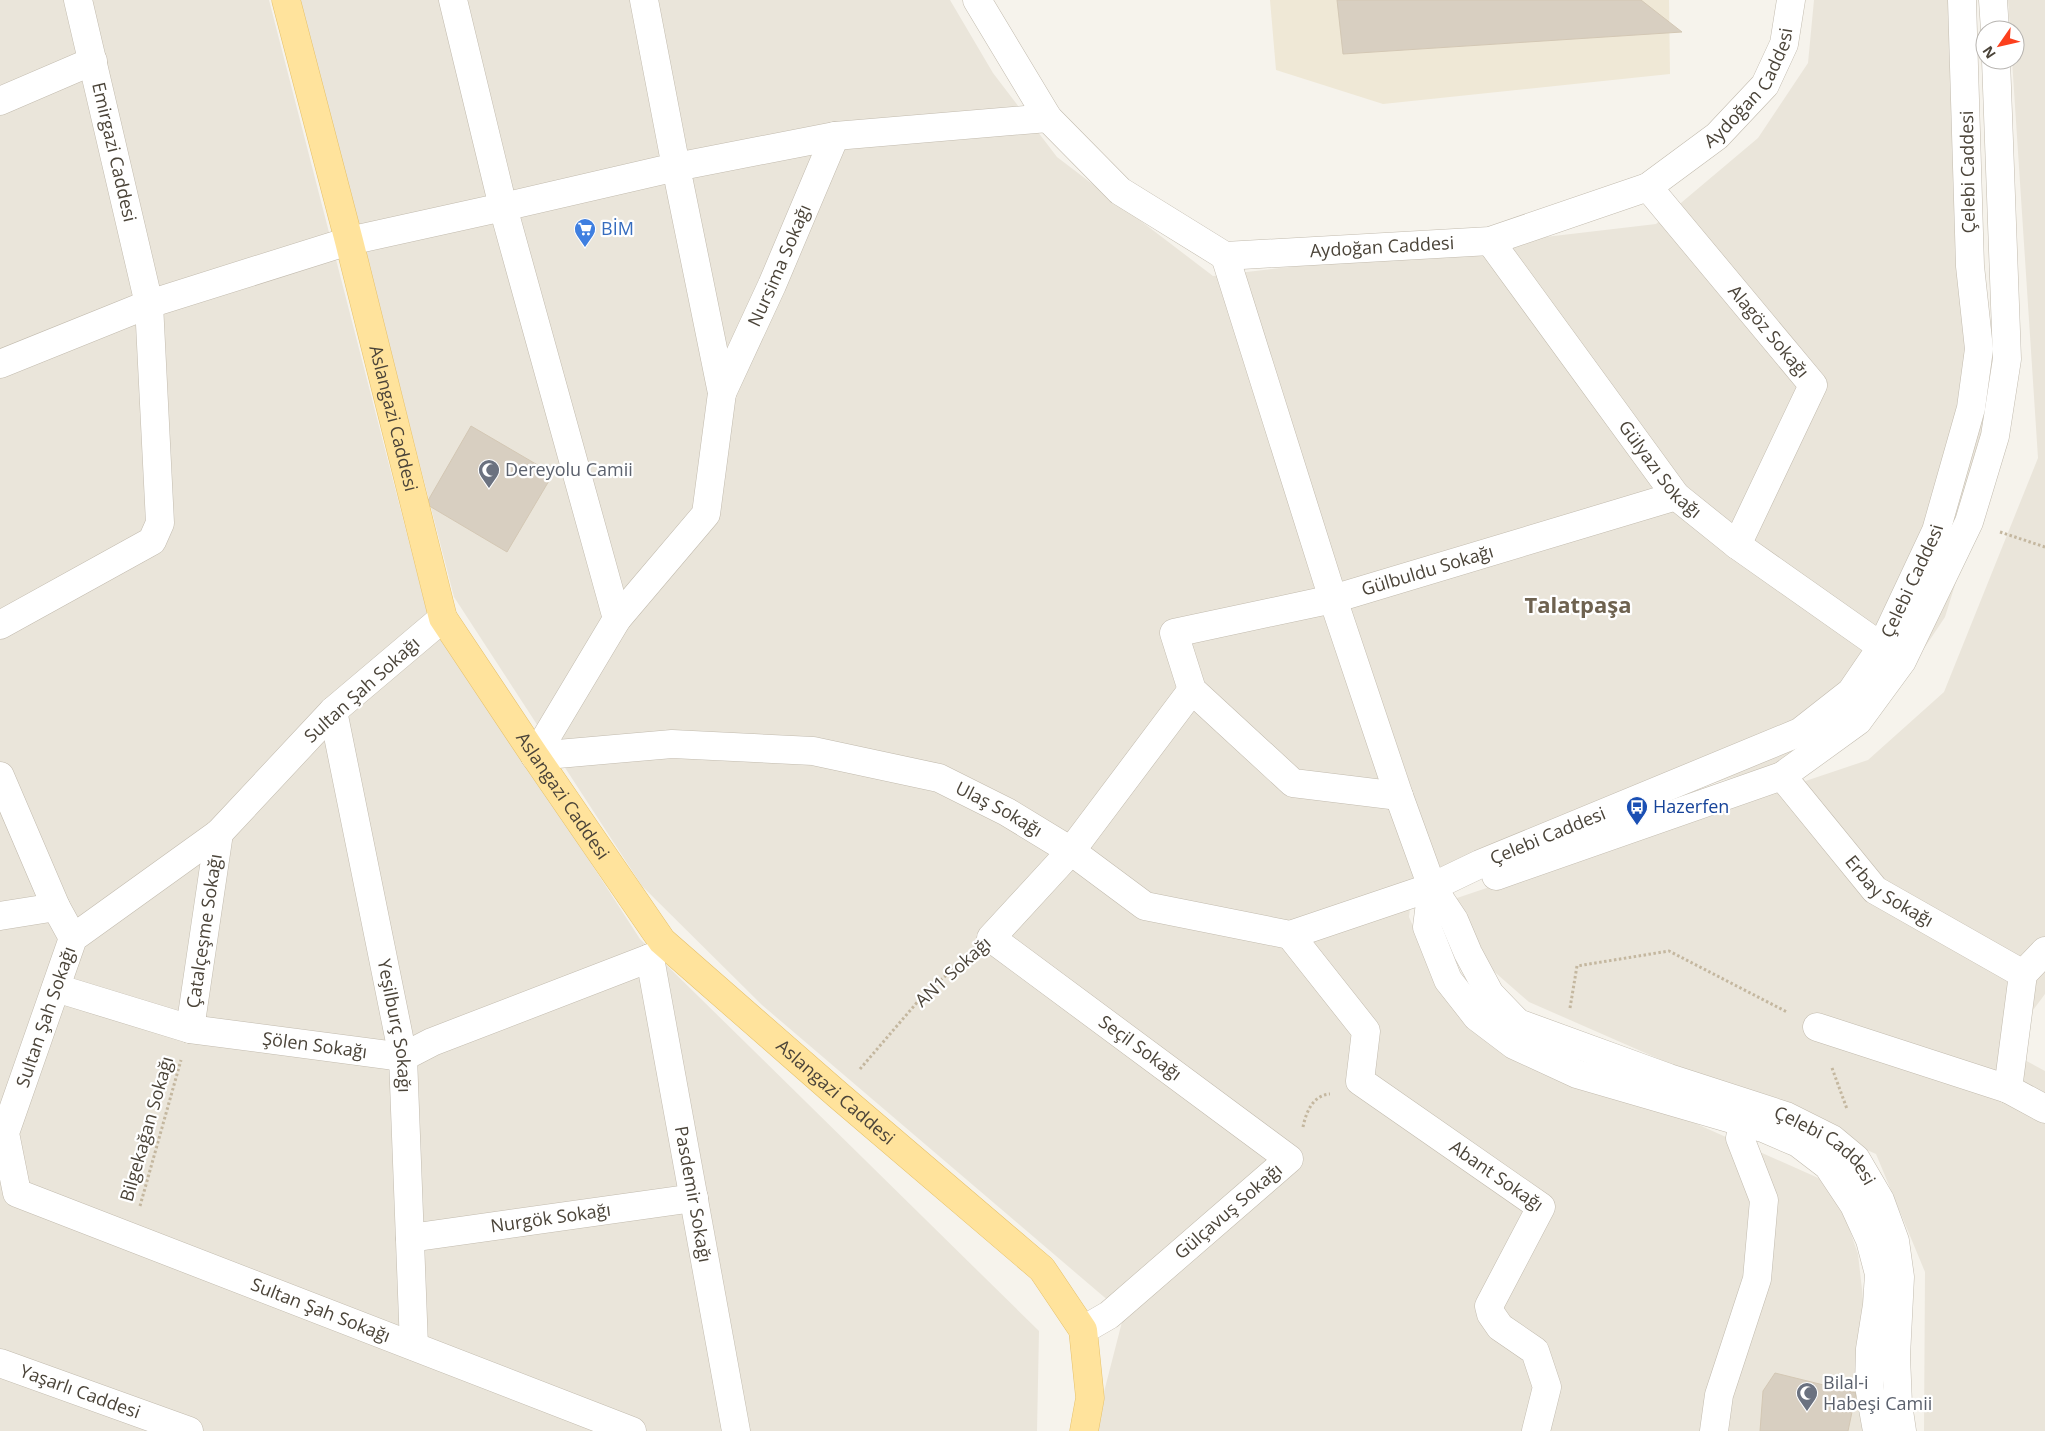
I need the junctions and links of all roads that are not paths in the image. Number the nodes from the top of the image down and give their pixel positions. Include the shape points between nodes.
1 (78, 0) edge
2 (286, 0) edge
3 (453, 0) edge
4 (644, 0) edge
5 (977, 0) edge
6 (1792, 0) edge
7 (1962, 0) edge
8 (1994, 0) edge
9 (1995, 20) edge
10 (93, 62) junction
11 (1996, 70) edge
12 (0, 100) edge
13 (1048, 118) junction
14 (835, 136) junction
15 (676, 167) junction
16 (1648, 188) junction
17 (503, 207) junction
18 (349, 241) junction
19 (1490, 241) junction
20 (1225, 256) junction
21 (149, 304) junction
22 (0, 364) edge
23 (722, 393) junction
24 (1676, 496) junction
25 (1737, 544) junction
26 (1333, 599) junction
27 (443, 618) junction
28 (617, 619) junction
29 (0, 625) edge
30 (1892, 654) junction
31 (1192, 690) junction
32 (333, 712) junction
33 (535, 756) junction
34 (0, 776) edge
35 (1782, 776) junction
36 (1399, 796) junction
37 (219, 833) junction
38 (1071, 851) junction
39 (1432, 887) junction
40 (56, 907) junction
41 (0, 916) edge
42 (1290, 936) junction
43 (73, 938) junction
44 (991, 938) joint
45 (656, 949) junction
46 (2045, 951) edge
47 (2023, 974) junction
48 (56, 988) junction
49 (1817, 1027) road end
50 (190, 1029) junction
51 (403, 1057) junction
52 (2008, 1089) junction
53 (2045, 1109) edge
54 (1743, 1123) junction
55 (1289, 1159) joint
56 (694, 1198) junction
57 (410, 1238) junction
58 (1084, 1330) junction
59 (414, 1346) junction
60 (0, 1363) edge
61 (189, 1431) edge
62 (632, 1431) edge
63 (736, 1431) edge
64 (1084, 1431) edge
65 (1536, 1431) edge
66 (1714, 1431) edge
67 (1877, 1431) edge
68 (1902, 1431) edge

1 - 10 street, Emirgazi Caddesi
2 - 18 main road, Aslangazi Caddesi
3 - 17 street
4 - 15 street
5 - 13 street
6 - 16 street, Aydoğan Caddesi via 1784,44 1765,85 1717,136
7 - 30 street, Çelebi Caddesi via 1970,266 1979,349 1971,408 1936,531
8 - 9 street
10 - 12 street
10 - 21 street, Emirgazi Caddesi
11 - 30 street, Çelebi Caddesi via 2007,359 1995,436 1969,522
13 - 14 street
13 - 20 street via 1120,192
14 - 15 street
14 - 23 street, Nursima Sokağı
15 - 17 street
15 - 23 street
16 - 19 street, Aydoğan Caddesi
16 - 25 street, Alagöz Sokağı via 1812,385
17 - 18 street
17 - 28 street
18 - 21 street
18 - 27 main road, Aslangazi Caddesi
19 - 20 street, Aydoğan Caddesi
19 - 24 street, Gülyazı Sokağı
20 - 26 street
21 - 22 street
21 - 29 street, Emirgazi Caddesi via 160,523 152,541
23 - 28 street via 706,514
24 - 25 street, Gülyazı Sokağı
24 - 26 street, Gülbuldu Sokağı
25 - 30 street, Gülyazı Sokağı
26 - 31 street, Gülbuldu Sokağı via 1174,633
26 - 36 street
27 - 32 street, Sultan Şah Sokağı
27 - 33 main road, Aslangazi Caddesi
28 - 33 street
30 - 35 street, Çelebi Caddesi via 1858,721
30 - 39 street, Çelebi Caddesi via 1800,732 1480,864
31 - 36 street via 1293,783
31 - 38 street, AN1 Sokağı
32 - 37 street, Sultan Şah Sokağı
32 - 51 street, Yeşilburç Sokağı
33 - 38 street, Ulaş Sokağı via 672,744 813,751 938,778 1007,812
33 - 45 main road, Aslangazi Caddesi
34 - 40 street
35 - 39 street, Çelebi Caddesi via 1462,888
35 - 47 street, Erbay Sokağı via 1875,890
36 - 39 street
37 - 43 street, Sultan Şah Sokağı
37 - 50 street, Çatalçeşme Sokağı
38 - 42 street, Ulaş Sokağı via 1146,906
38 - 44 street, AN1 Sokağı
39 - 42 street
39 - 54 street, Çelebi Caddesi via 1427,927 1448,980 1477,1017 1514,1045 1577,1074
39 - 68 street, Çelebi Caddesi via 1454,920 1490,994 1518,1023 1668,1078 1786,1116 1832,1139 1856,1159 1880,1200 1895,1240 1900,1277 1896,1356
40 - 41 street
40 - 43 street
42 - 65 street, Abant Sokağı via 1366,1031 1360,1081 1541,1207 1489,1306 1500,1327 1535,1351 1547,1387
43 - 48 street, Sultan Şah Sokağı
44 - 55 street, Seçil Sokağı
45 - 51 street
45 - 56 street, Pasdemir Sokağı
45 - 58 main road, Aslangazi Caddesi via 838,1095 1042,1269
46 - 47 street
47 - 52 street
48 - 50 street, Şölen Sokağı
48 - 59 street, Sultan Şah Sokağı via 5,1133 17,1194
49 - 52 street
50 - 51 street, Şölen Sokağı
51 - 57 street, Yeşilburç Sokağı
52 - 53 street
54 - 66 street via 1740,1138 1764,1200 1757,1279 1719,1395
54 - 67 street, Çelebi Caddesi via 1798,1143 1828,1166 1854,1205 1870,1240 1879,1274 1869,1386
55 - 58 street, Gülçavuş Sokağı via 1109,1315
56 - 57 street, Nurgök Sokağı
56 - 63 street, Pasdemir Sokağı
57 - 59 street, Yeşilburç Sokağı
58 - 64 main road, Aslangazi Caddesi via 1090,1398
59 - 62 street, Sultan Şah Sokağı
60 - 61 street, Yaşarlı Caddesi

